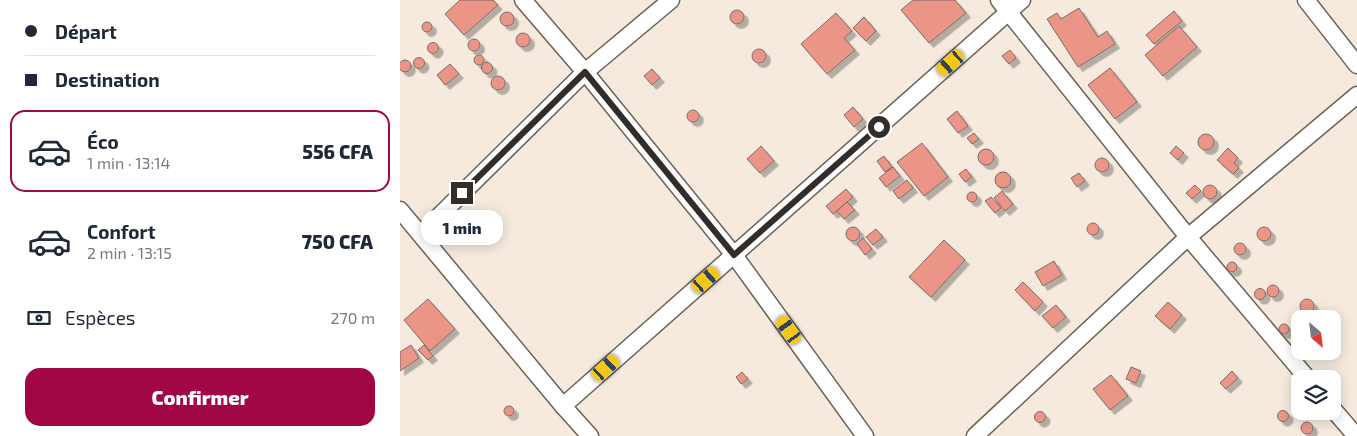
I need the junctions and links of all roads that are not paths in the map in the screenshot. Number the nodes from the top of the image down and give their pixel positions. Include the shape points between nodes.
1 (523, 0) edge
2 (671, 0) edge
3 (1022, 0) edge
4 (1306, 0) edge
5 (1004, 6) edge
6 (1357, 65) edge
7 (585, 72) junction
8 (1357, 95) edge
9 (400, 210) edge
10 (421, 234) junction
11 (1188, 237) junction
12 (734, 255) junction
13 (1300, 370) edge
14 (563, 406) junction
15 (1341, 418) edge
16 (590, 436) edge
17 (865, 436) edge
18 (975, 436) edge
19 (1356, 436) edge

1 - 7 street
2 - 7 street
3 - 5 street
4 - 6 street
5 - 11 street
5 - 12 street
7 - 10 street
7 - 12 street
8 - 11 street
9 - 10 street
10 - 14 street
11 - 13 street
11 - 18 street
12 - 14 street
12 - 17 street
14 - 16 street
15 - 19 street

